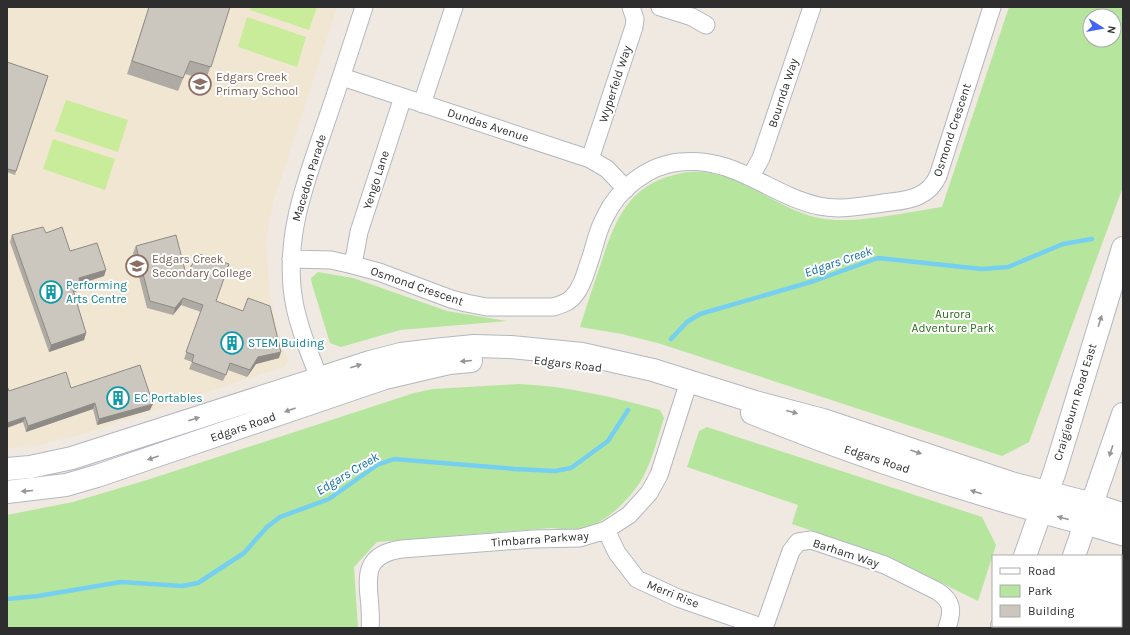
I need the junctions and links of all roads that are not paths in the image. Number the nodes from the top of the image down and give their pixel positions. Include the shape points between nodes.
1 (364, 7) edge
2 (454, 7) edge
3 (660, 7) edge
4 (812, 7) edge
5 (992, 7) edge
6 (635, 8) edge
7 (706, 25) dead end
8 (342, 77) junction
9 (403, 97) junction
10 (422, 104) junction
11 (590, 159) junction
12 (751, 176) junction
13 (626, 189) junction
14 (1123, 248) edge
15 (291, 259) junction
16 (353, 265) junction
17 (688, 386) junction
18 (323, 387) junction
19 (1123, 414) edge
20 (7, 469) edge
21 (7, 492) edge
22 (1043, 502) junction
23 (1090, 514) junction
24 (1123, 514) edge
25 (606, 530) junction
26 (1123, 535) edge
27 (1025, 555) edge
28 (1074, 555) edge
29 (370, 628) edge
30 (764, 628) edge
31 (947, 628) edge

1 - 8 street, Macedon Parade
2 - 10 street
3 - 7 street via 692,17
4 - 12 street, Bournda Way via 763,152
5 - 12 street, Osmond Crescent via 938,176 924,194 905,200 834,208 802,201
6 - 11 street, Wyperfeld Way via 634,27
8 - 9 street, Dundas Avenue
8 - 15 street, Macedon Parade via 296,216
9 - 10 street, Dundas Avenue
9 - 16 street, Yengo Lane via 359,232
10 - 11 street, Dundas Avenue
11 - 13 street, Dundas Avenue via 607,169
12 - 13 street, Osmond Crescent via 712,163 678,162 648,172
13 - 16 street, Osmond Crescent via 614,201 605,217 579,290 572,298 553,307 487,306 466,303
22 -> 14 main road, Craigieburn Road East via 1055,471
15 - 16 street, Osmond Crescent via 331,260
15 - 18 street, Macedon Parade via 296,310
17 - 18 main road, Edgars Road via 619,361 582,354 531,348 474,346 401,354
17 - 22 main road, Edgars Road via 823,420 1011,483
17 - 25 street, Timbarra Parkway via 659,475 649,493 629,515
20 -> 18 main road, Edgars Road via 72,458
18 -> 21 main road, Edgars Road via 97,476 66,485
19 -> 23 main road
22 - 23 main road, Edgars Road
22 - 27 main road, Craigieburn Road East
23 - 24 street, Edgars Road
23 - 26 street, Edgars Road
23 - 28 main road
25 - 29 street, Timbarra Parkway via 580,538 533,539 383,553 373,562 367,580
25 - 30 street, Merri Rise via 617,553 637,579 678,598
30 - 31 street, Barham Way via 791,551 798,542 811,540 885,565 945,595 952,611

